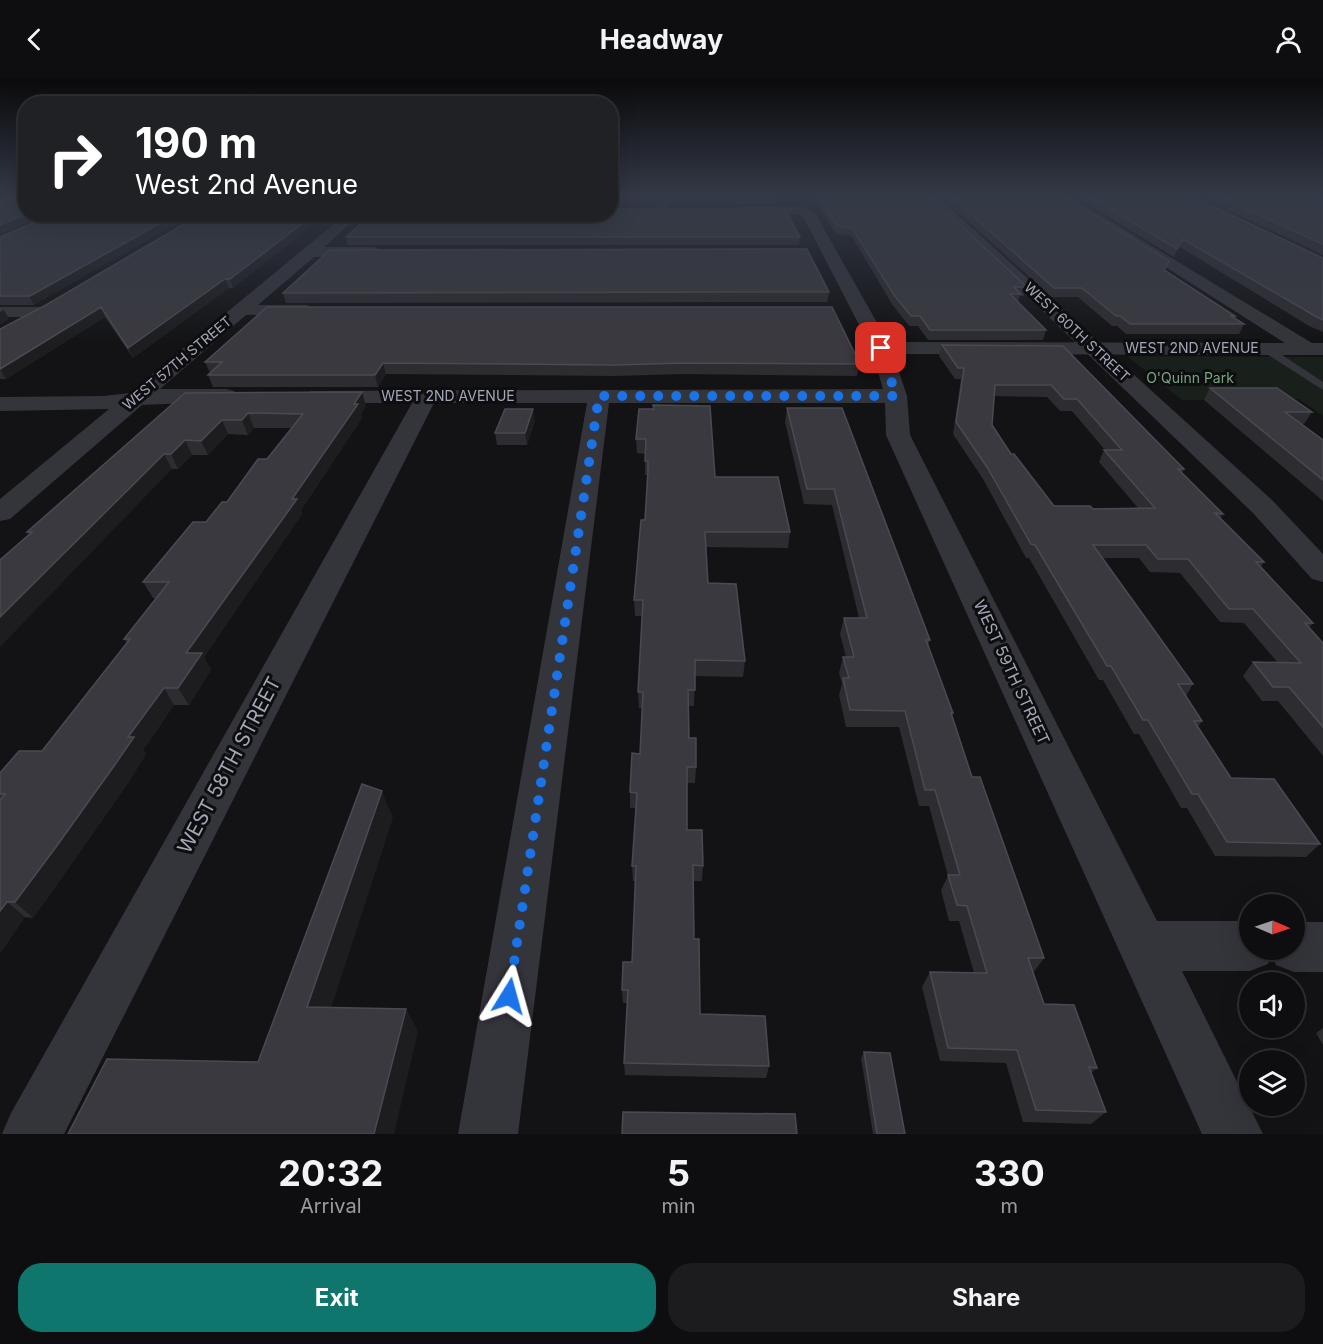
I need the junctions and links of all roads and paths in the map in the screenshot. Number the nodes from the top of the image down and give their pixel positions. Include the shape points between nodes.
1 (318, 245) edge
2 (820, 245) edge
3 (983, 245) edge
4 (1142, 245) edge
5 (310, 252) junction
6 (392, 252) edge
7 (240, 310) junction
8 (323, 310) edge
9 (0, 312) edge
10 (10, 329) edge
11 (881, 348) junction
12 (1095, 348) junction
13 (1266, 349) junction
14 (1316, 349) edge
15 (1297, 370) junction
16 (1323, 370) edge
17 (1323, 387) edge
18 (252, 396) edge
19 (298, 396) edge
20 (599, 396) junction
21 (896, 396) junction
22 (426, 397) junction
23 (132, 402) junction
24 (0, 404) edge
25 (0, 513) edge
26 (1323, 572) edge
27 (1142, 946) junction
28 (1239, 946) edge
29 (1305, 946) edge
30 (1323, 947) edge
31 (32, 1134) edge
32 (488, 1134) edge
33 (1233, 1134) edge

1 - 5 street, WEST 57TH STREET
2 - 11 street, WEST 59TH STREET via 848,310
3 - 12 street, WEST 60TH STREET
4 - 14 street
5 - 6 street
5 - 7 street, WEST 57TH STREET
7 - 8 street
7 - 23 street, WEST 57TH STREET
9 - 10 street via 46,309
11 - 12 street, WEST 2ND AVENUE
11 - 21 street, WEST 59TH STREET
12 - 13 street, WEST 2ND AVENUE
12 - 26 street, WEST 60TH STREET via 1263,507
13 - 14 street, WEST 2ND AVENUE
13 - 15 lane
15 - 16 lane
15 - 17 lane
18 - 23 street via 159,396
19 - 22 street, WEST 2ND AVENUE
20 - 21 street, WEST 2ND AVENUE
20 - 22 street, WEST 2ND AVENUE
20 - 32 street
21 - 27 street, WEST 59TH STREET via 898,435
22 - 31 street, WEST 58TH STREET
23 - 24 street
23 - 25 street, WEST 57TH STREET
27 - 28 street
27 - 33 street, WEST 59TH STREET
29 - 30 street

